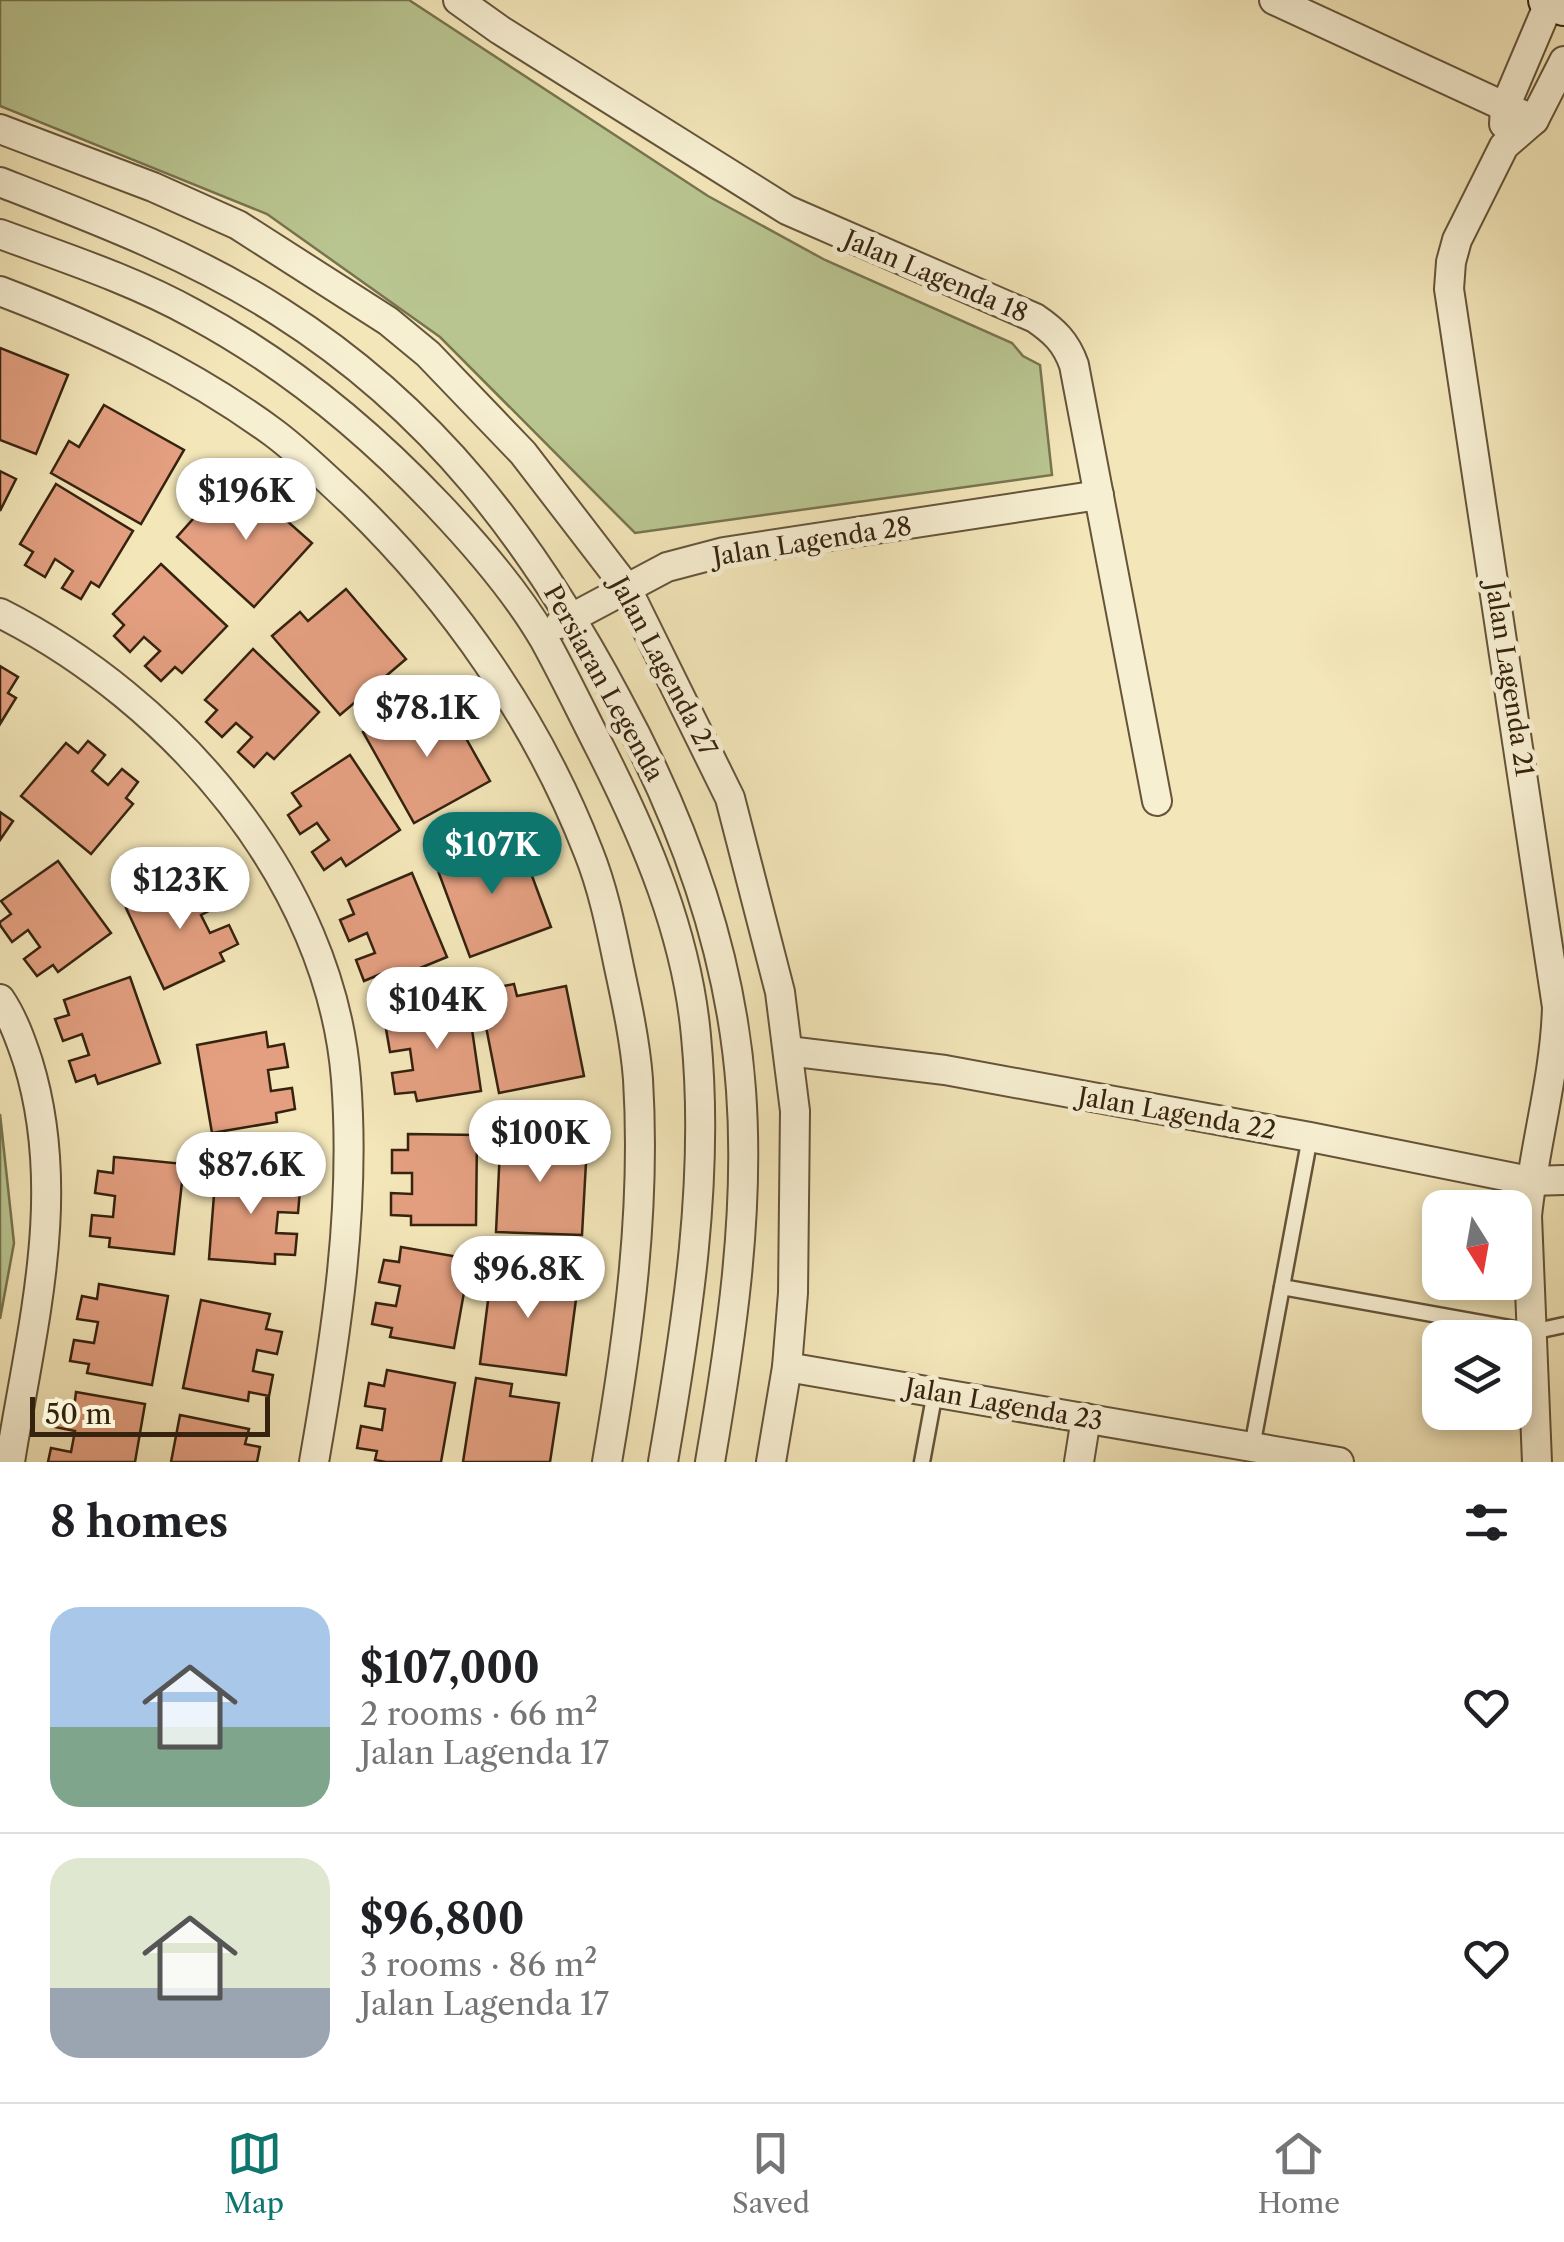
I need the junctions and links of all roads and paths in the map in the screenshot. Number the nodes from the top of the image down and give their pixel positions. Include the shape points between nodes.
1 (458, 0) edge
2 (1274, 0) edge
3 (1549, 0) edge
4 (1564, 6) edge
5 (1564, 61) edge
6 (1548, 105) edge
7 (1505, 107) junction
8 (0, 129) edge
9 (1504, 146) junction
10 (0, 182) edge
11 (0, 234) edge
12 (0, 290) edge
13 (1099, 496) junction
14 (626, 587) junction
15 (0, 613) edge
16 (573, 616) junction
17 (542, 636) junction
18 (1157, 801) dead end
19 (0, 1000) edge
20 (788, 1051) junction
21 (1310, 1137) junction
22 (1564, 1180) edge
23 (1530, 1181) junction
24 (1282, 1286) junction
25 (1467, 1320) edge
26 (1531, 1320) edge
27 (1564, 1325) edge
28 (1532, 1332) joint
29 (786, 1366) junction
30 (935, 1392) junction
31 (1086, 1418) junction
32 (1242, 1451) edge
33 (10, 1462) edge
34 (314, 1462) edge
35 (607, 1462) edge
36 (664, 1462) edge
37 (710, 1462) edge
38 (771, 1462) edge
39 (922, 1462) edge
40 (1078, 1462) edge
41 (1339, 1462) edge
42 (1537, 1462) edge

1 - 13 street, Jalan Lagenda 18 via 787,210 1056,332 1074,364
2 - 7 street
3 - 4 street
3 - 7 street, Jalan Lagenda 21
5 - 6 street, Jalan Lagenda 21
6 - 7 street
6 - 9 street, Jalan Lagenda 21
7 - 9 street, Jalan Lagenda 21
8 - 14 street, Jalan Lagenda 27 via 238,225 388,321 523,453
9 - 23 street, Jalan Lagenda 21 via 1457,240 1449,289 1558,1007
10 - 16 street, Persiaran Legenda via 117,227 277,310 326,343 438,440 501,512
11 - 17 street, Persiaran Legenda via 192,312 296,377 405,470 472,542
12 - 35 street via 151,355 311,463 432,587 539,745 598,879 638,1078 639,1224
13 - 14 street, Jalan Lagenda 28 via 724,552
13 - 18 street, Jalan Lagenda 18
14 - 16 street, Jalan Lagenda 28
14 - 20 street, Jalan Lagenda 27 via 730,798 780,992
15 - 34 street via 113,685 207,771 272,864 321,966 346,1077 348,1207
16 - 17 street, Jalan Lagenda 28
16 - 37 street, Persiaran Legenda via 677,822 734,1022 743,1148 740,1238
17 - 36 street, Persiaran Legenda via 644,837 696,1033 696,1205
19 - 33 street via 34,1082 48,1167 48,1216
20 - 21 street, Jalan Lagenda 22 via 945,1070
20 - 29 street, Jalan Lagenda 27 via 794,1293
21 - 23 street, Jalan Lagenda 22
21 - 24 lane
22 - 23 street, Jalan Lagenda 22
23 - 26 street, Jalan Lagenda 21
24 - 25 lane
24 - 32 lane
27 - 28 lane
28 - 42 street, Jalan Lagenda 21
29 - 30 street, Jalan Lagenda 23
29 - 38 street, Jalan Lagenda 27
30 - 31 street, Jalan Lagenda 23
30 - 39 lane
31 - 32 street, Jalan Lagenda 23
31 - 40 street
32 - 41 street, Jalan Lagenda 23

